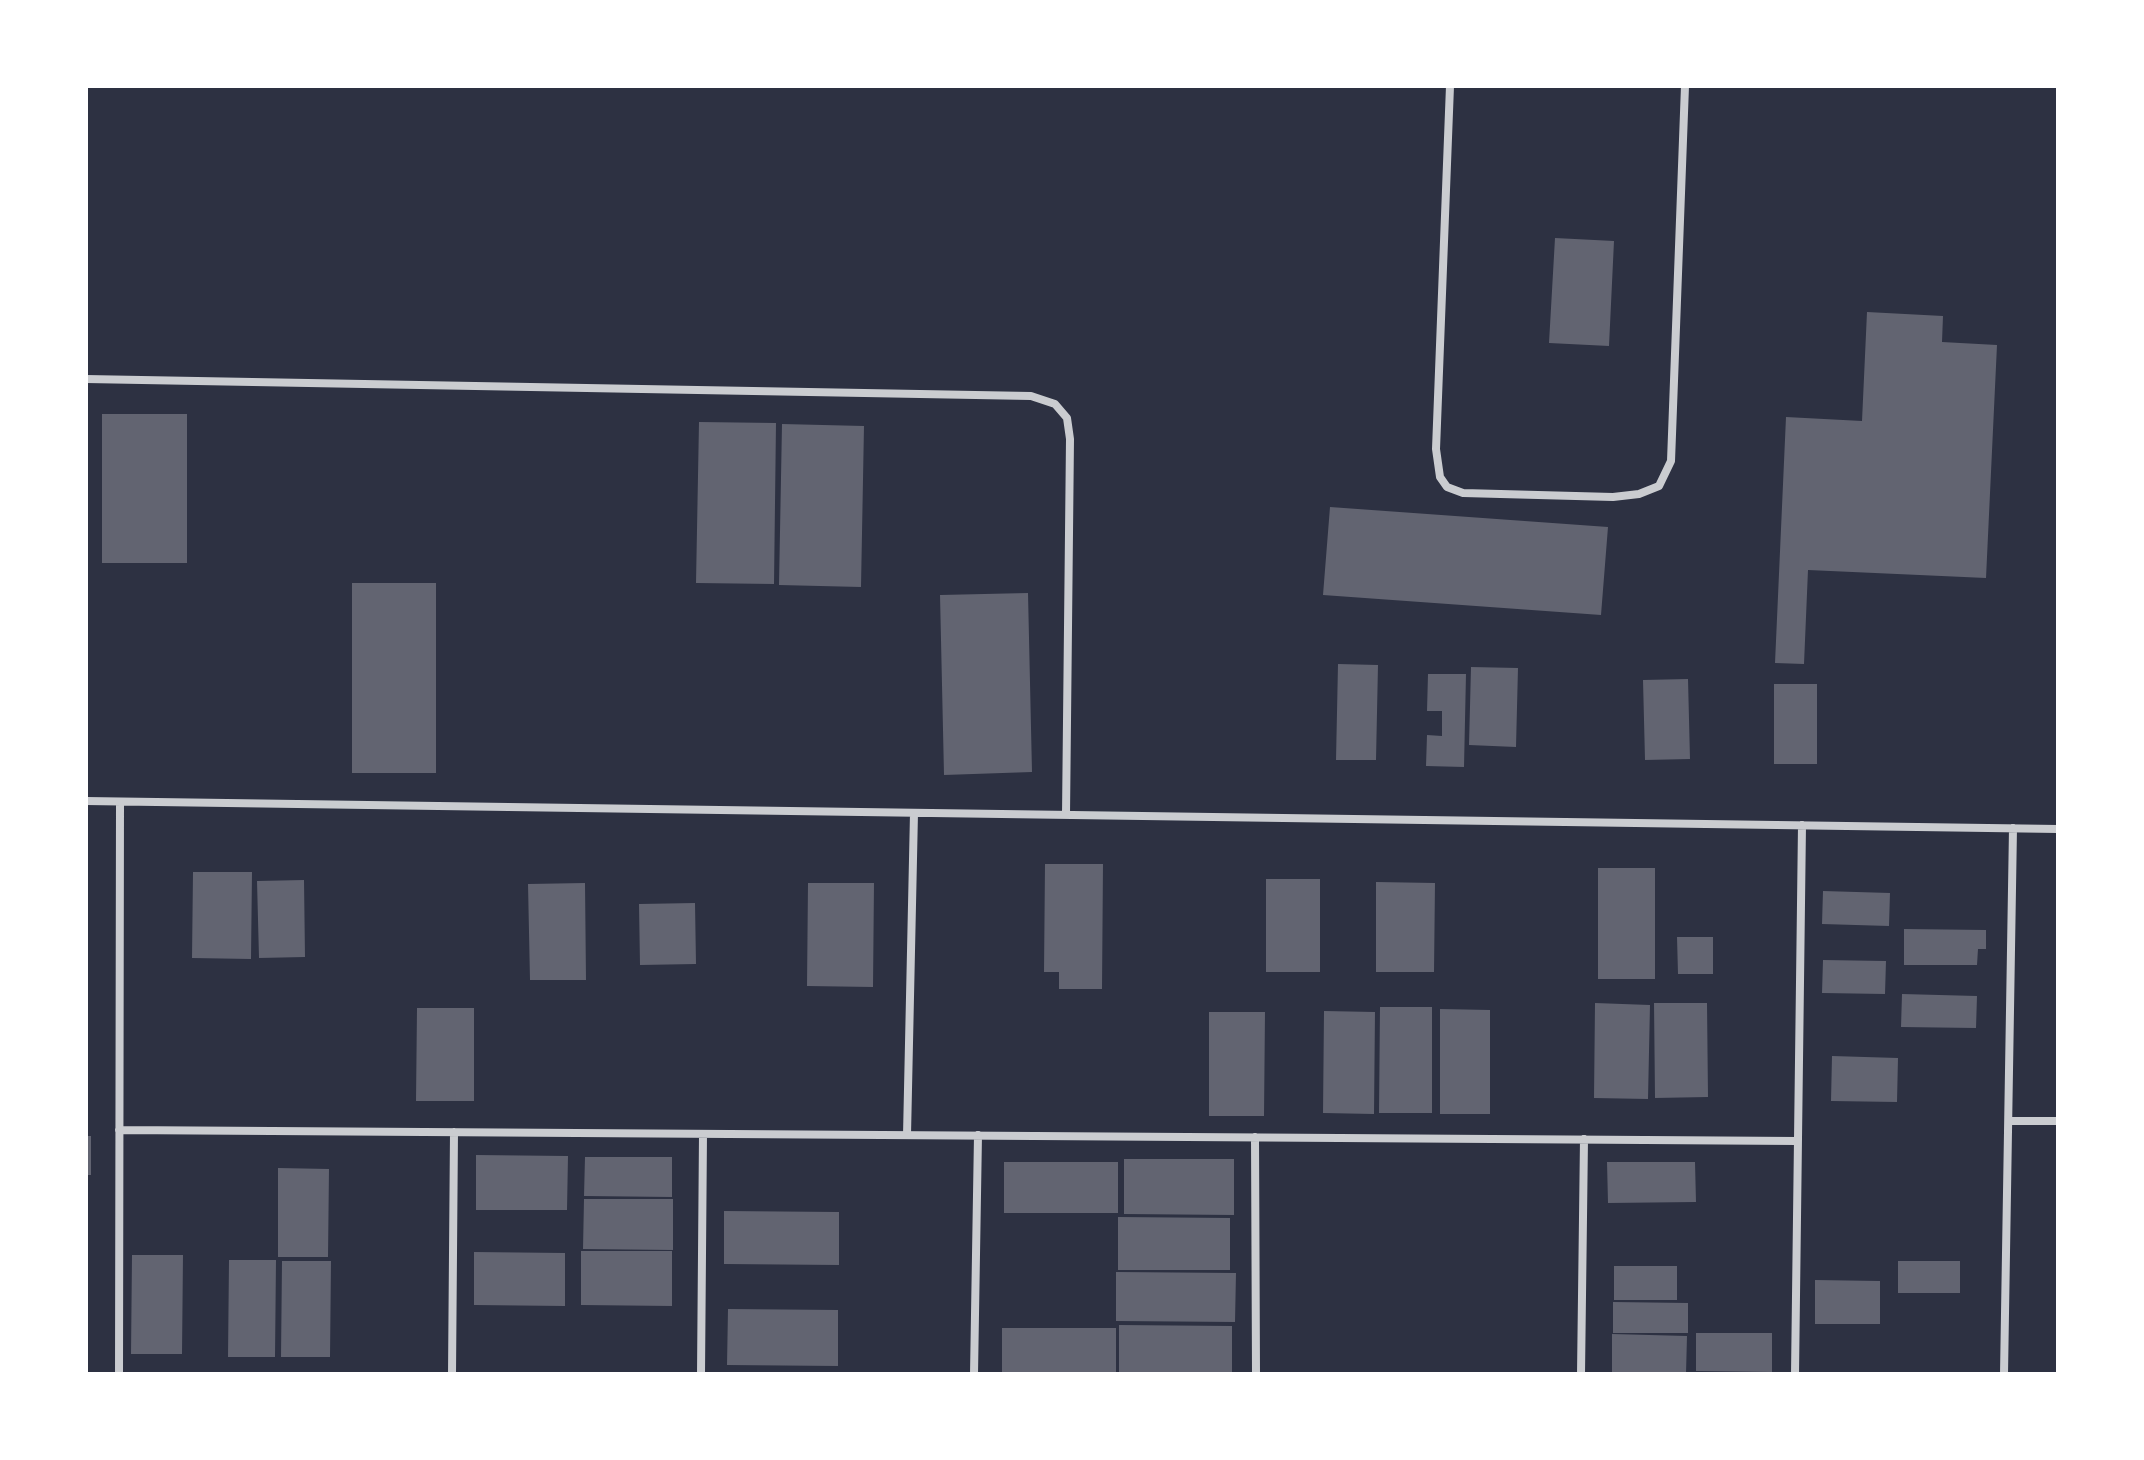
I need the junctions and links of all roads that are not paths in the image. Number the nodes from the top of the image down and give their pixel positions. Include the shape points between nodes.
1 (1450, 86) edge
2 (1685, 86) edge
3 (86, 379) edge
4 (86, 801) edge
5 (120, 802) junction
6 (914, 813) junction
7 (1066, 815) junction
8 (1802, 825) junction
9 (2013, 828) junction
10 (2058, 829) edge
11 (2009, 1121) junction
12 (2058, 1121) edge
13 (119, 1130) junction
14 (454, 1132) junction
15 (703, 1134) junction
16 (907, 1135) junction
17 (978, 1135) junction
18 (1255, 1137) junction
19 (1584, 1139) junction
20 (1797, 1141) junction
21 (119, 1374) edge
22 (452, 1374) edge
23 (701, 1374) edge
24 (974, 1374) edge
25 (1256, 1374) edge
26 (1581, 1374) edge
27 (1795, 1374) edge
28 (2004, 1374) edge

1 - 2 street via 1436,449 1440,477 1447,487 1463,493 1613,497 1659,486 1671,461
3 - 7 street via 1031,396 1055,404 1067,418 1070,439
4 - 5 street
5 - 6 street
5 - 13 street
6 - 7 street
6 - 16 street
7 - 8 street
8 - 9 street
8 - 20 street
9 - 10 street
9 - 11 street
11 - 12 street
11 - 28 street
13 - 14 street
13 - 21 street
14 - 15 street
14 - 22 street
15 - 16 street
15 - 23 street
16 - 17 street
17 - 18 street
17 - 24 street
18 - 19 street
18 - 25 street
19 - 20 street
19 - 26 street
20 - 27 street

